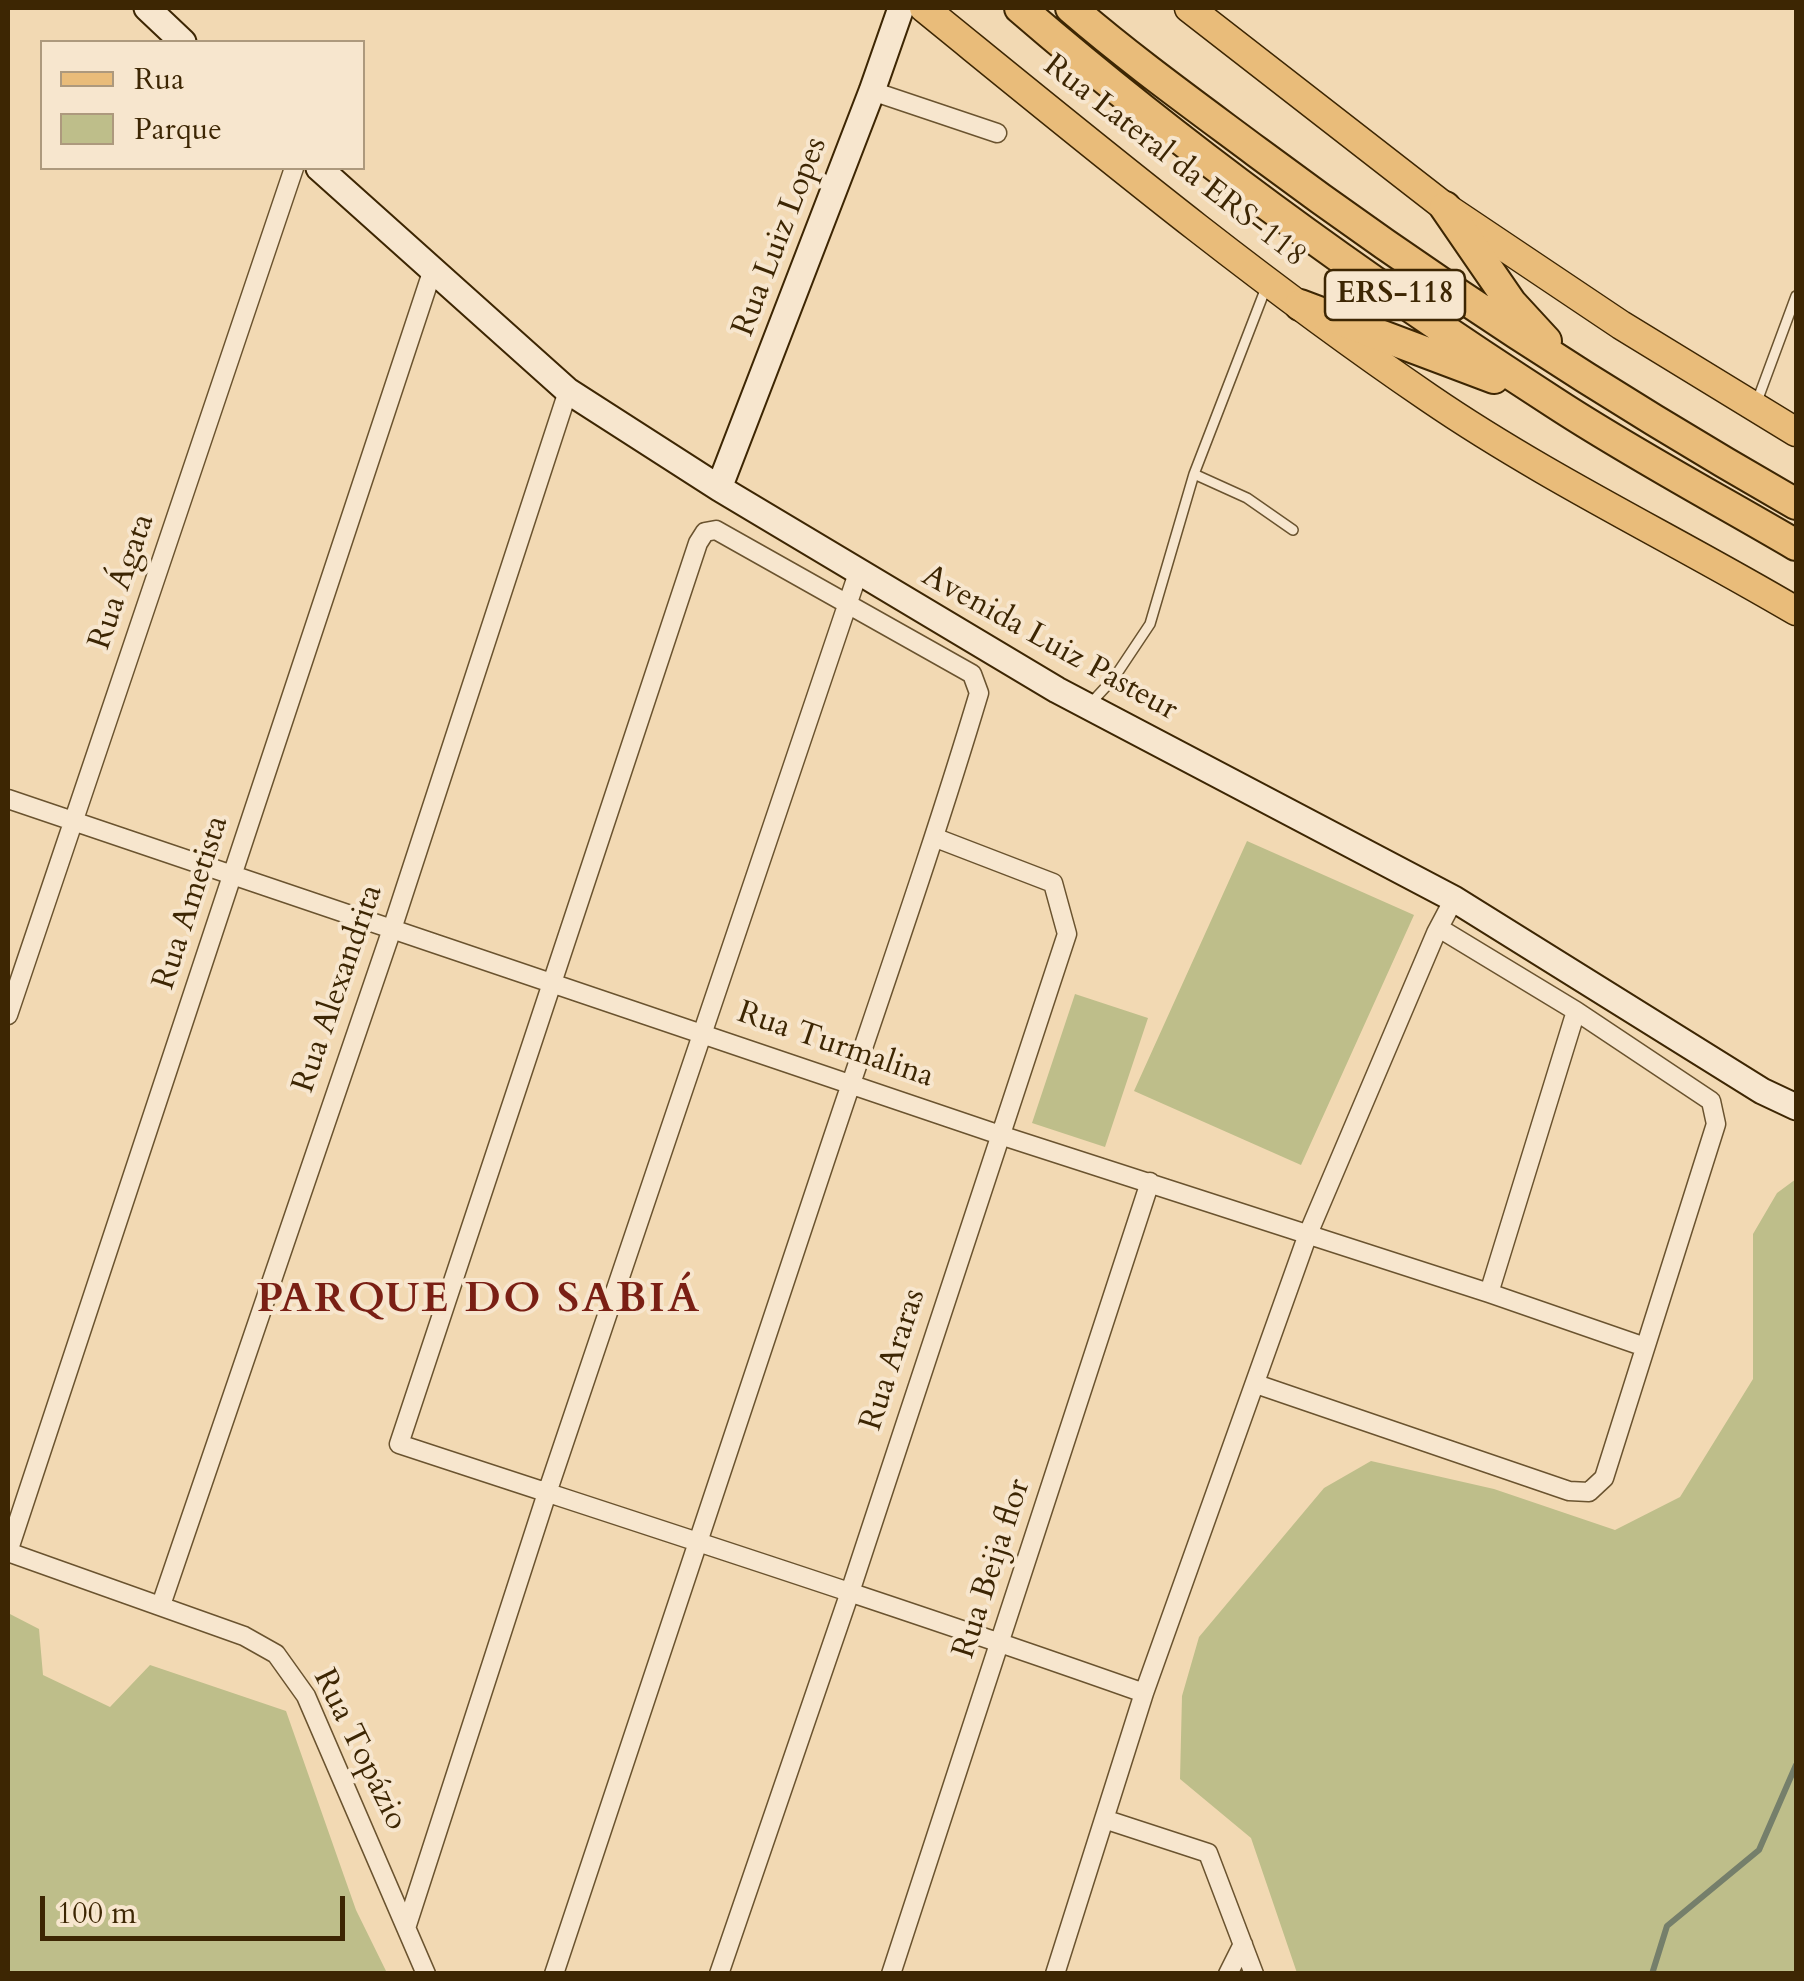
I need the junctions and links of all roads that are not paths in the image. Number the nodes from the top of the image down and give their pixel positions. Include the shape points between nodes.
1 (147, 8) edge
2 (901, 8) edge
3 (924, 8) edge
4 (1020, 8) edge
5 (1071, 8) edge
6 (1189, 8) edge
7 (182, 40) edge
8 (872, 91) junction
9 (996, 133) dead end
10 (293, 170) edge
11 (321, 170) edge
12 (1445, 207) junction
13 (432, 272) junction
14 (1268, 281) junction
15 (1796, 296) edge
16 (1300, 305) junction
17 (1575, 373) junction
18 (568, 391) junction
19 (1558, 405) junction
20 (1755, 407) junction
21 (1796, 432) edge
22 (1194, 474) junction
23 (719, 488) junction
24 (1796, 504) edge
25 (1293, 530) dead end
26 (1796, 545) edge
27 (858, 573) junction
28 (846, 602) junction
29 (1796, 611) edge
30 (1088, 706) junction
31 (8, 799) edge
32 (74, 821) junction
33 (936, 838) junction
34 (233, 876) junction
35 (1454, 899) junction
36 (1439, 928) junction
37 (392, 929) junction
38 (554, 983) junction
39 (1576, 1011) junction
40 (8, 1015) edge
41 (702, 1033) junction
42 (851, 1082) junction
43 (1796, 1107) edge
44 (1000, 1134) junction
45 (1150, 1182) junction
46 (1308, 1234) junction
47 (1489, 1293) junction
48 (1645, 1347) junction
49 (1256, 1384) junction
50 (548, 1493) junction
51 (698, 1542) junction
52 (8, 1552) edge
53 (850, 1592) junction
54 (161, 1605) junction
55 (1001, 1642) junction
56 (1144, 1694) junction
57 (1106, 1820) junction
58 (407, 1924) junction
59 (1243, 1944) junction
60 (426, 1974) edge
61 (554, 1974) edge
62 (719, 1974) edge
63 (891, 1974) edge
64 (1055, 1974) edge
65 (1228, 1974) edge
66 (1254, 1974) edge

1 - 7 main road
2 - 8 main road, Rua Luiz Lopes
3 - 14 main road, Rua Lateral da ERS-118
4 - 19 highway, ERS-118 via 1190,147 1351,266
5 - 17 highway, ERS-118 via 1371,237
6 - 12 main road
8 - 9 street
8 - 23 main road, Rua Luiz Lopes
10 - 32 street, Rua Ágata
11 - 13 main road, Avenida Luiz Pasteur
12 - 17 highway via 1511,304
12 - 20 main road
13 - 18 main road, Avenida Luiz Pasteur
13 - 34 street, Rua Ametista
14 - 16 main road, Rua Lateral da ERS-118
14 - 22 lane
15 - 20 lane
16 - 19 highway
16 - 29 main road, Rua Lateral da ERS-118 via 1513,451
17 - 24 highway, ERS-118
18 - 23 main road, Avenida Luiz Pasteur
18 - 37 street, Rua Alexandrita
19 - 26 highway, ERS-118
20 - 21 main road
22 - 25 lane via 1247,498
22 - 30 lane via 1150,624
23 - 27 main road, Avenida Luiz Pasteur
27 - 28 street
27 - 30 main road, Avenida Luiz Pasteur
28 - 33 street via 972,674 979,693
28 - 38 street via 716,530 705,532
28 - 41 street
30 - 35 main road, Avenida Luiz Pasteur
31 - 32 street, Rua Turmalina
32 - 34 street, Rua Turmalina
32 - 40 street, Rua Ágata
33 - 42 street
33 - 44 street, Rua Araras via 1054,884 1067,934
34 - 37 street, Rua Turmalina
34 - 52 street, Rua Ametista
35 - 36 street
35 - 43 main road, Avenida Luiz Pasteur
36 - 39 street
36 - 46 street
37 - 38 street, Rua Turmalina
37 - 54 street, Rua Alexandrita
38 - 41 street, Rua Turmalina
38 - 50 street via 399,1444
39 - 47 street
39 - 48 street via 1712,1101 1716,1124
41 - 42 street, Rua Turmalina
41 - 50 street
42 - 44 street, Rua Turmalina
42 - 51 street
44 - 45 street, Rua Turmalina
44 - 53 street, Rua Araras
45 - 46 street, Rua Turmalina
45 - 55 street, Rua Beija flor
46 - 47 street, Rua Turmalina
46 - 49 street
47 - 48 street, Rua Turmalina
48 - 49 street via 1604,1478 1589,1492
49 - 56 street
50 - 51 street
50 - 58 street
51 - 53 street
51 - 61 street
52 - 54 street, Rua Topázio
53 - 55 street
53 - 62 street, Rua Araras
54 - 58 street, Rua Topázio via 276,1654 306,1696
55 - 56 street
55 - 63 street, Rua Beija flor
56 - 57 street
57 - 59 street via 1208,1853
57 - 64 street
58 - 60 street, Rua Topázio
59 - 65 street
59 - 66 street

